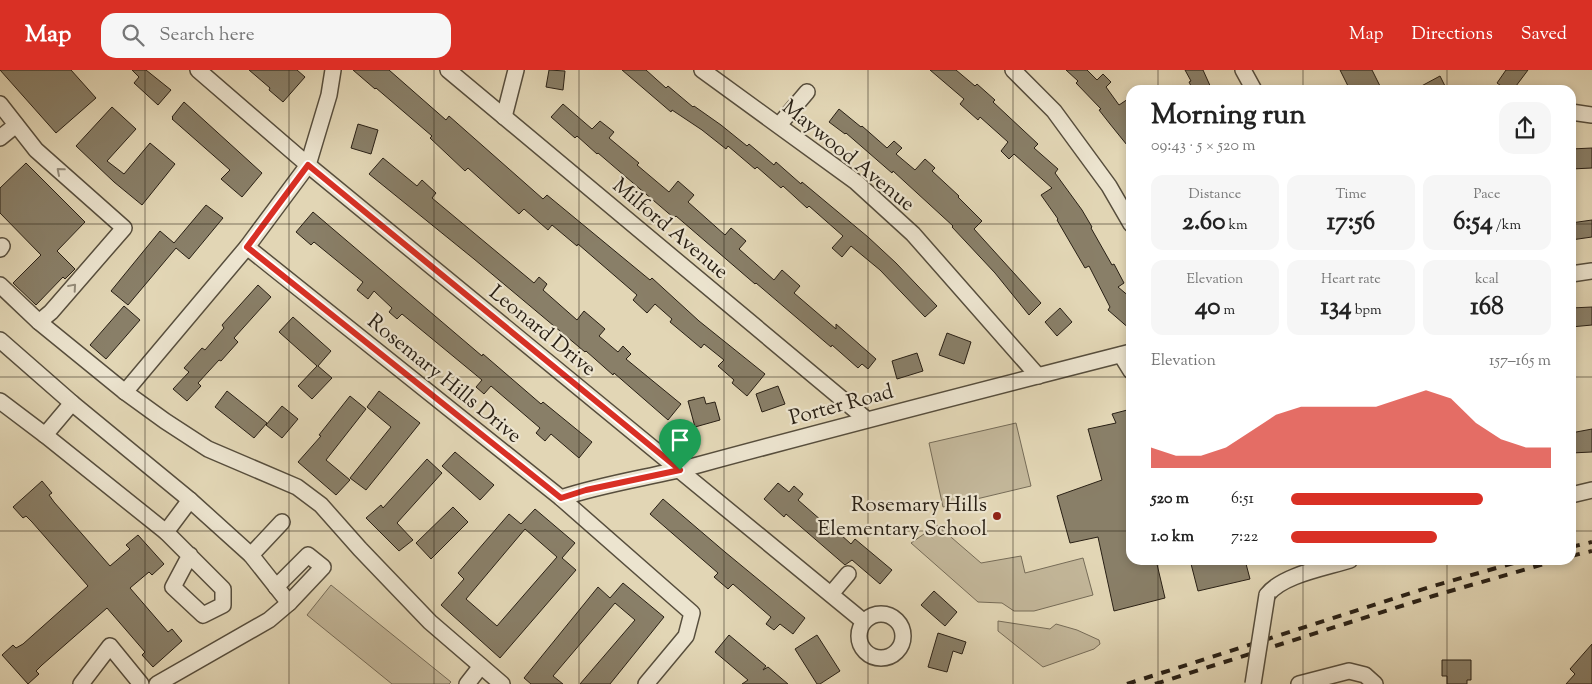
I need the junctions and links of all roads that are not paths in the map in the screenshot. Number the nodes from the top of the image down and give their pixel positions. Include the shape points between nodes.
1 (198, 70) edge
2 (333, 70) edge
3 (448, 70) edge
4 (516, 70) edge
5 (702, 70) edge
6 (1013, 70) edge
7 (1243, 70) edge
8 (1251, 85) edge
9 (806, 92) dead end
10 (0, 104) edge
11 (1576, 113) edge
12 (1592, 115) edge
13 (504, 118) junction
14 (16, 124) junction
15 (779, 125) junction
16 (0, 138) edge
17 (308, 165) junction
18 (1126, 215) edge
19 (247, 247) junction
20 (1592, 271) edge
21 (1576, 273) edge
22 (0, 285) edge
23 (39, 322) junction
24 (0, 340) edge
25 (1126, 353) edge
26 (1038, 376) junction
27 (125, 392) junction
28 (0, 401) edge
29 (72, 403) junction
30 (866, 419) junction
31 (45, 435) junction
32 (680, 470) junction
33 (1592, 490) edge
34 (1576, 494) edge
35 (561, 498) junction
36 (190, 500) junction
37 (282, 522) dead end
38 (166, 532) junction
39 (190, 555) dead end
40 (251, 555) junction
41 (1334, 565) edge
42 (848, 574) dead end
43 (276, 587) junction
44 (831, 594) junction
45 (289, 603) junction
46 (864, 621) dead end
47 (481, 666) junction
48 (82, 684) edge
49 (141, 684) edge
50 (157, 684) edge
51 (467, 684) edge
52 (502, 684) edge
53 (646, 684) edge
54 (1253, 684) edge
55 (1299, 684) edge
56 (1374, 684) edge

1 - 17 street, Leonard Drive
2 - 17 street via 330,95
3 - 13 street, Milford Avenue
4 - 13 street
5 - 15 street, Maywood Avenue
6 - 18 street via 1054,111 1109,186
7 - 8 street
9 - 15 street
10 - 14 street
11 - 12 street
13 - 30 street, Milford Avenue
14 - 16 street
23 -> 14 street via 124,228 36,150
15 - 26 street, Maywood Avenue via 856,182 913,234
17 - 19 street
17 - 32 street, Leonard Drive
19 - 27 street
19 - 35 street, Rosemary Hills Drive
20 - 21 street
22 - 23 street
23 - 27 street
24 - 29 street
25 - 26 street, Porter Road
26 - 30 street, Porter Road
27 - 47 street via 208,449 297,487 321,505 430,622
28 - 31 street
29 - 31 street
29 - 36 street
30 - 32 street, Porter Road
31 - 38 street
32 - 35 street, Porter Road
32 - 44 street, Leonard Drive
33 - 34 street
35 - 53 street, Rosemary Hills Drive via 692,612 686,636
36 - 38 street
36 - 40 street
37 - 40 street
38 - 39 street
40 - 43 street
41 - 54 street, bridge via 1285,580 1267,595
42 - 44 street
43 - 45 street
43 - 45 street via 308,555 323,567
44 - 46 street, Leonard Drive
45 - 50 street via 269,620
47 - 51 street
47 - 52 street
48 - 49 street via 110,646
55 - 56 street via 1350,670 1365,674

